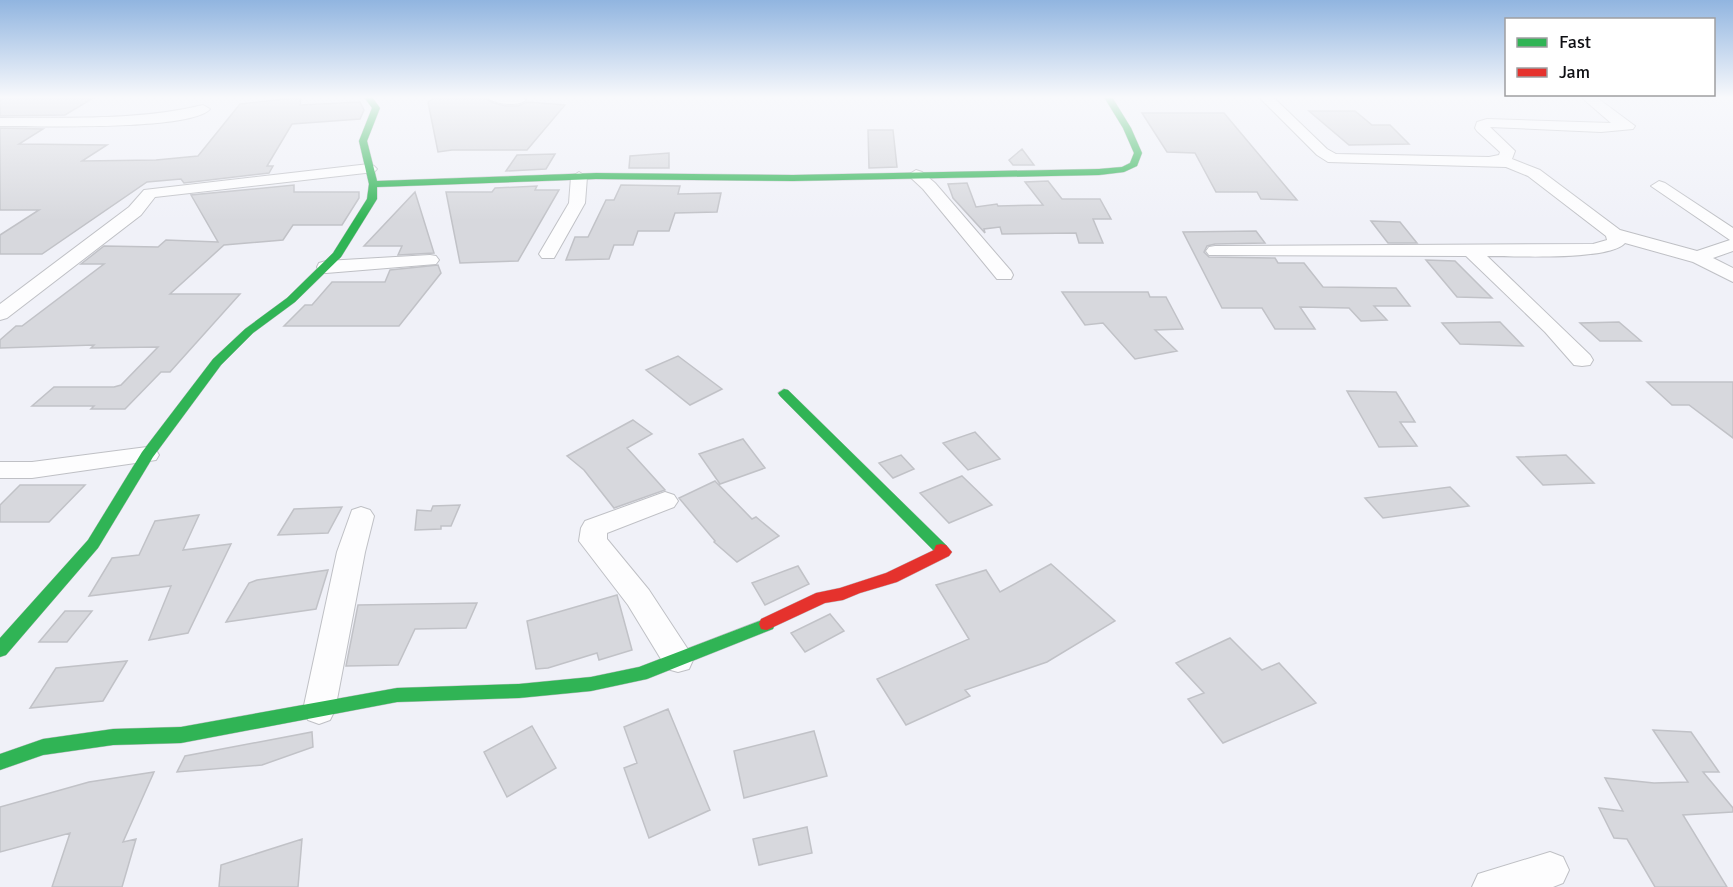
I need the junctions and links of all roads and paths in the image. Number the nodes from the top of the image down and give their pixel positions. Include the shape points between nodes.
1 (364, 138) edge
2 (1132, 138) edge
3 (1308, 138) edge
4 (1493, 138) edge
5 (1493, 160) junction
6 (916, 175) junction
7 (371, 177) junction
8 (579, 177) junction
9 (1659, 186) dead end
10 (1614, 234) junction
11 (1733, 237) edge
12 (1733, 245) edge
13 (1471, 251) junction
14 (1215, 252) dead end
15 (548, 254) dead end
16 (1698, 257) junction
17 (430, 260) dead end
18 (326, 267) junction
19 (1004, 275) dead end
20 (1733, 276) edge
21 (0, 314) edge
22 (1582, 360) dead end
23 (784, 393) dead end
24 (147, 455) junction
25 (0, 470) edge
26 (665, 501) dead end
27 (361, 516) dead end
28 (0, 650) edge
29 (678, 660) junction
30 (319, 710) junction
31 (0, 762) edge
32 (1550, 870) dead end
33 (1491, 887) edge

1 - 7 street
2 - 6 street via 1138,153 1134,164 1124,169
3 - 5 street via 1333,159
4 - 5 street via 1508,152 1505,158
5 - 10 street via 1534,173
6 - 8 street
6 - 19 street
7 - 8 street
7 - 18 street via 372,199
7 - 21 street via 150,193 135,211
8 - 15 street via 577,203
9 - 11 street
10 - 13 street via 1617,242 1593,249
10 - 16 street
12 - 16 street
13 - 14 street
13 - 22 street
16 - 20 street
17 - 18 street
18 - 24 street via 217,362
23 - 29 street via 944,552 891,578 822,597
24 - 25 street via 32,470
24 - 28 street via 93,544
26 - 29 street via 594,528 593,541 615,564 653,617
27 - 30 street
29 - 30 street via 641,674 591,684 397,695
30 - 31 street via 181,735 113,737 43,747
32 - 33 street

